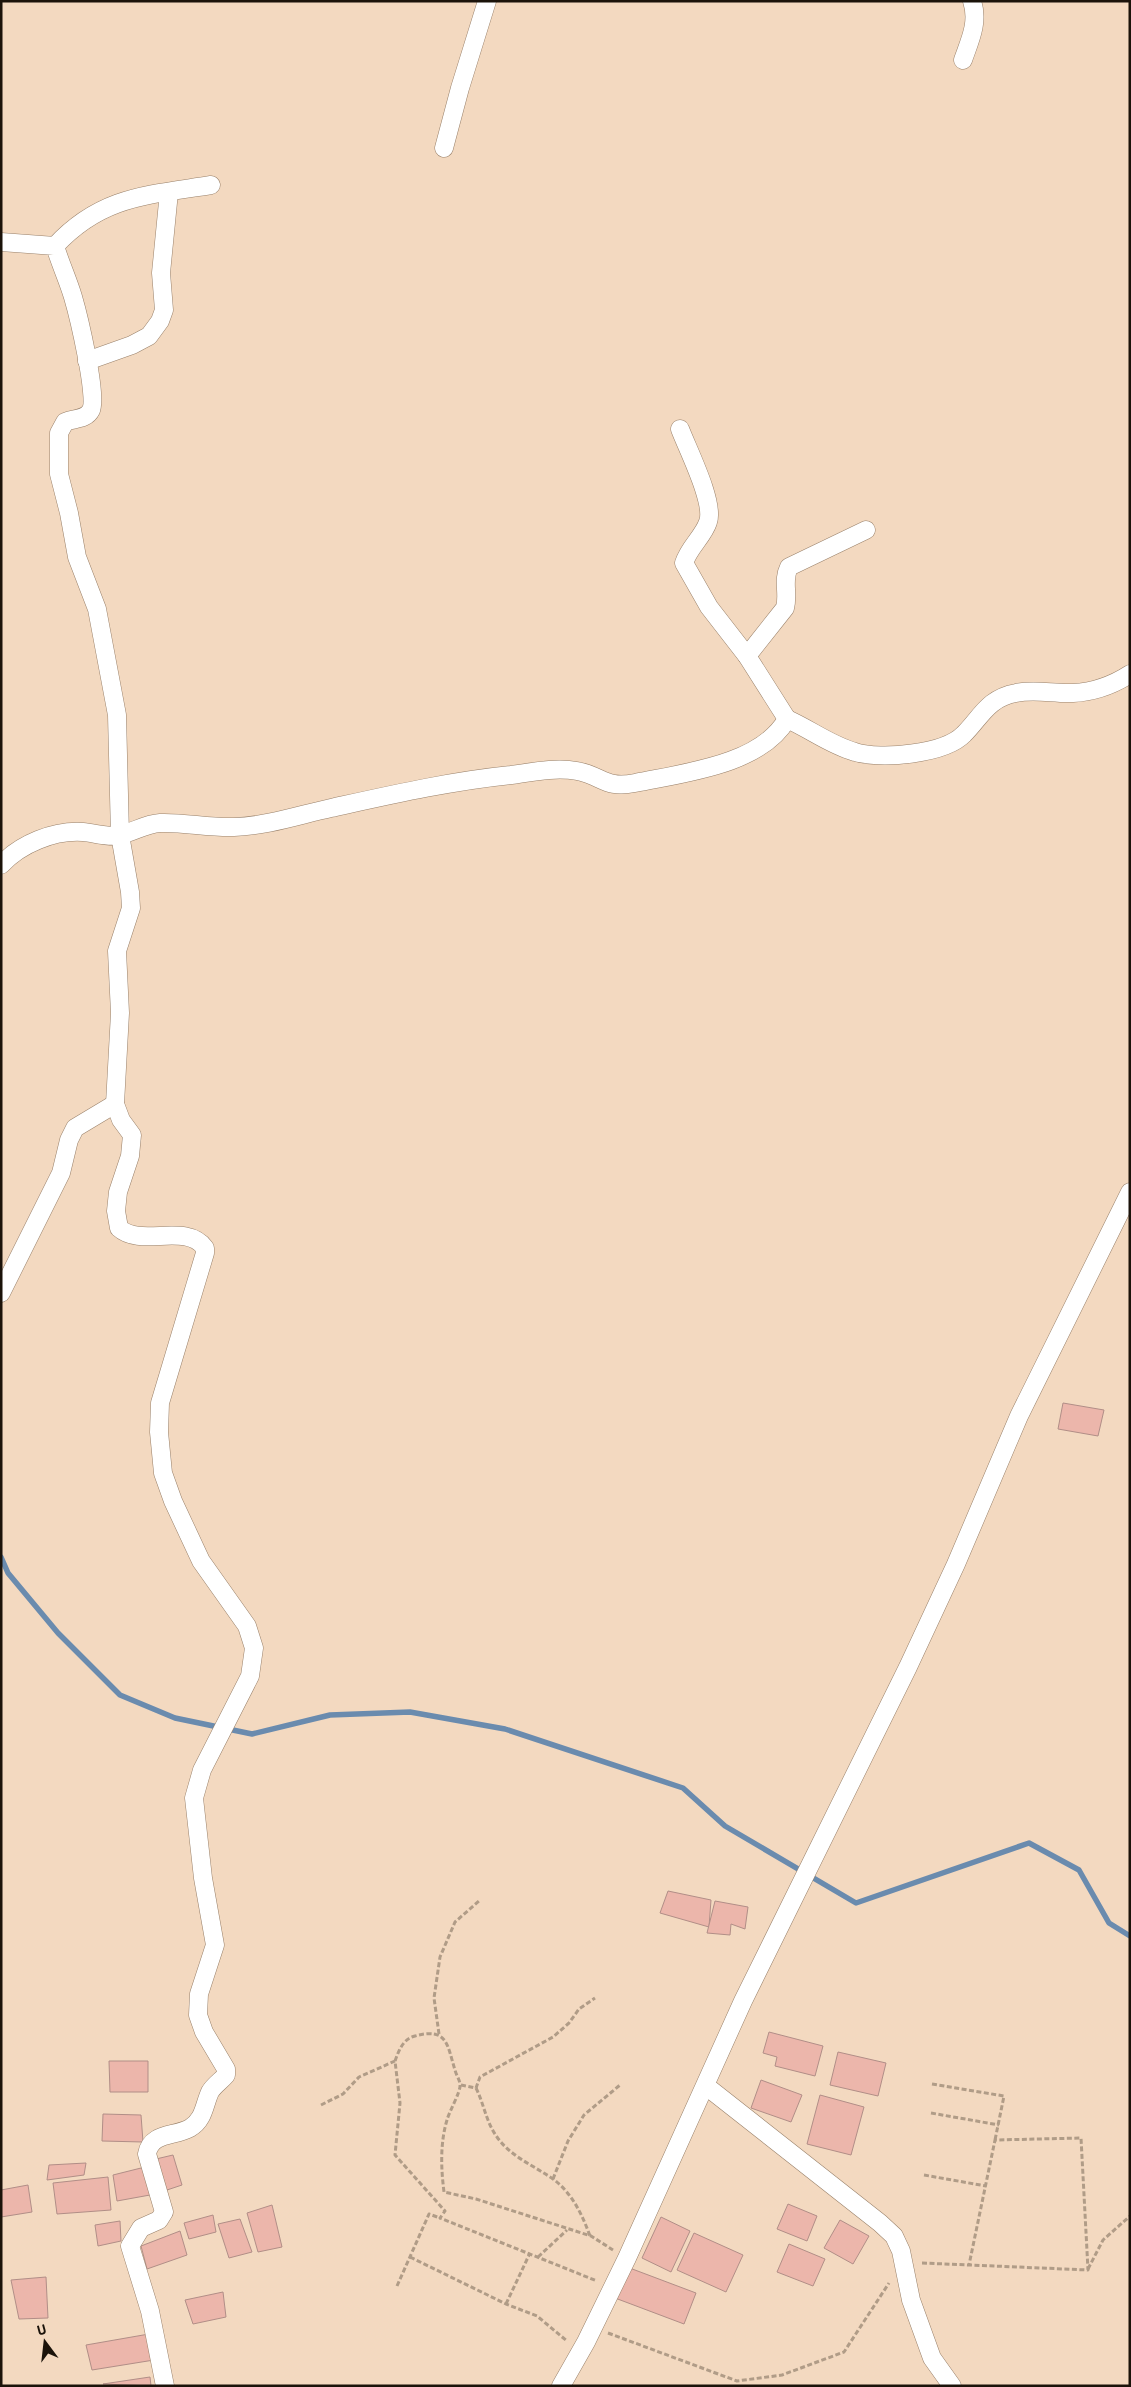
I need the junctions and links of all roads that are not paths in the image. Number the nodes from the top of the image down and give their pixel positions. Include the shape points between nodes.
1 (487, 1) edge
2 (972, 1) edge
3 (963, 60) dead end
4 (444, 148) dead end
5 (211, 185) dead end
6 (169, 192) junction
7 (1, 242) edge
8 (55, 246) junction
9 (87, 361) junction
10 (680, 429) dead end
11 (866, 530) dead end
12 (746, 656) junction
13 (1130, 674) edge
14 (787, 719) junction
15 (120, 835) junction
16 (1, 865) edge
17 (115, 1104) junction
18 (1130, 1192) edge
19 (1, 1293) edge
20 (706, 2086) junction
21 (165, 2386) edge
22 (561, 2386) edge
23 (952, 2386) edge

1 - 4 street
2 - 3 street via 976,12 974,30
5 - 6 street
6 - 8 street via 116,202 98,210 76,225
6 - 9 street via 161,273 164,310 160,321 149,336
7 - 8 street
8 - 9 street via 74,298
9 - 15 street via 92,409 84,418 65,422 59,433 59,474 77,557 97,609 117,715
10 - 12 street via 709,506 705,530 684,562 709,607
11 - 12 street via 789,567 784,576 785,608
12 - 14 street
13 - 14 street via 1093,690 1015,693 990,704 949,746 933,750 886,755 856,753
14 - 15 street via 780,730 756,750 734,760 618,786 575,771 549,770 496,776 366,800 269,824 234,827 160,823
15 - 16 street via 63,834 32,842 12,852
15 - 17 street via 131,908 117,951 120,1012
17 - 19 street via 75,1128 61,1173
17 - 21 street via 132,1135 130,1156 118,1192 116,1211 119,1228 124,1232 156,1237 192,1237 205,1248 160,1403 163,1472 201,1561 247,1626 254,1648 250,1676 202,1770 194,1798 215,1946 199,1994 198,2015 226,2069 226,2075 211,2090 201,2117 194,2124 188,2129 156,2138 149,2146 148,2154 164,2212 159,2220 141,2228 130,2246 150,2311
18 - 20 street via 1019,1416 908,1668 743,2001
20 - 22 street via 613,2287
20 - 23 street via 894,2236 904,2262 911,2300 932,2358

